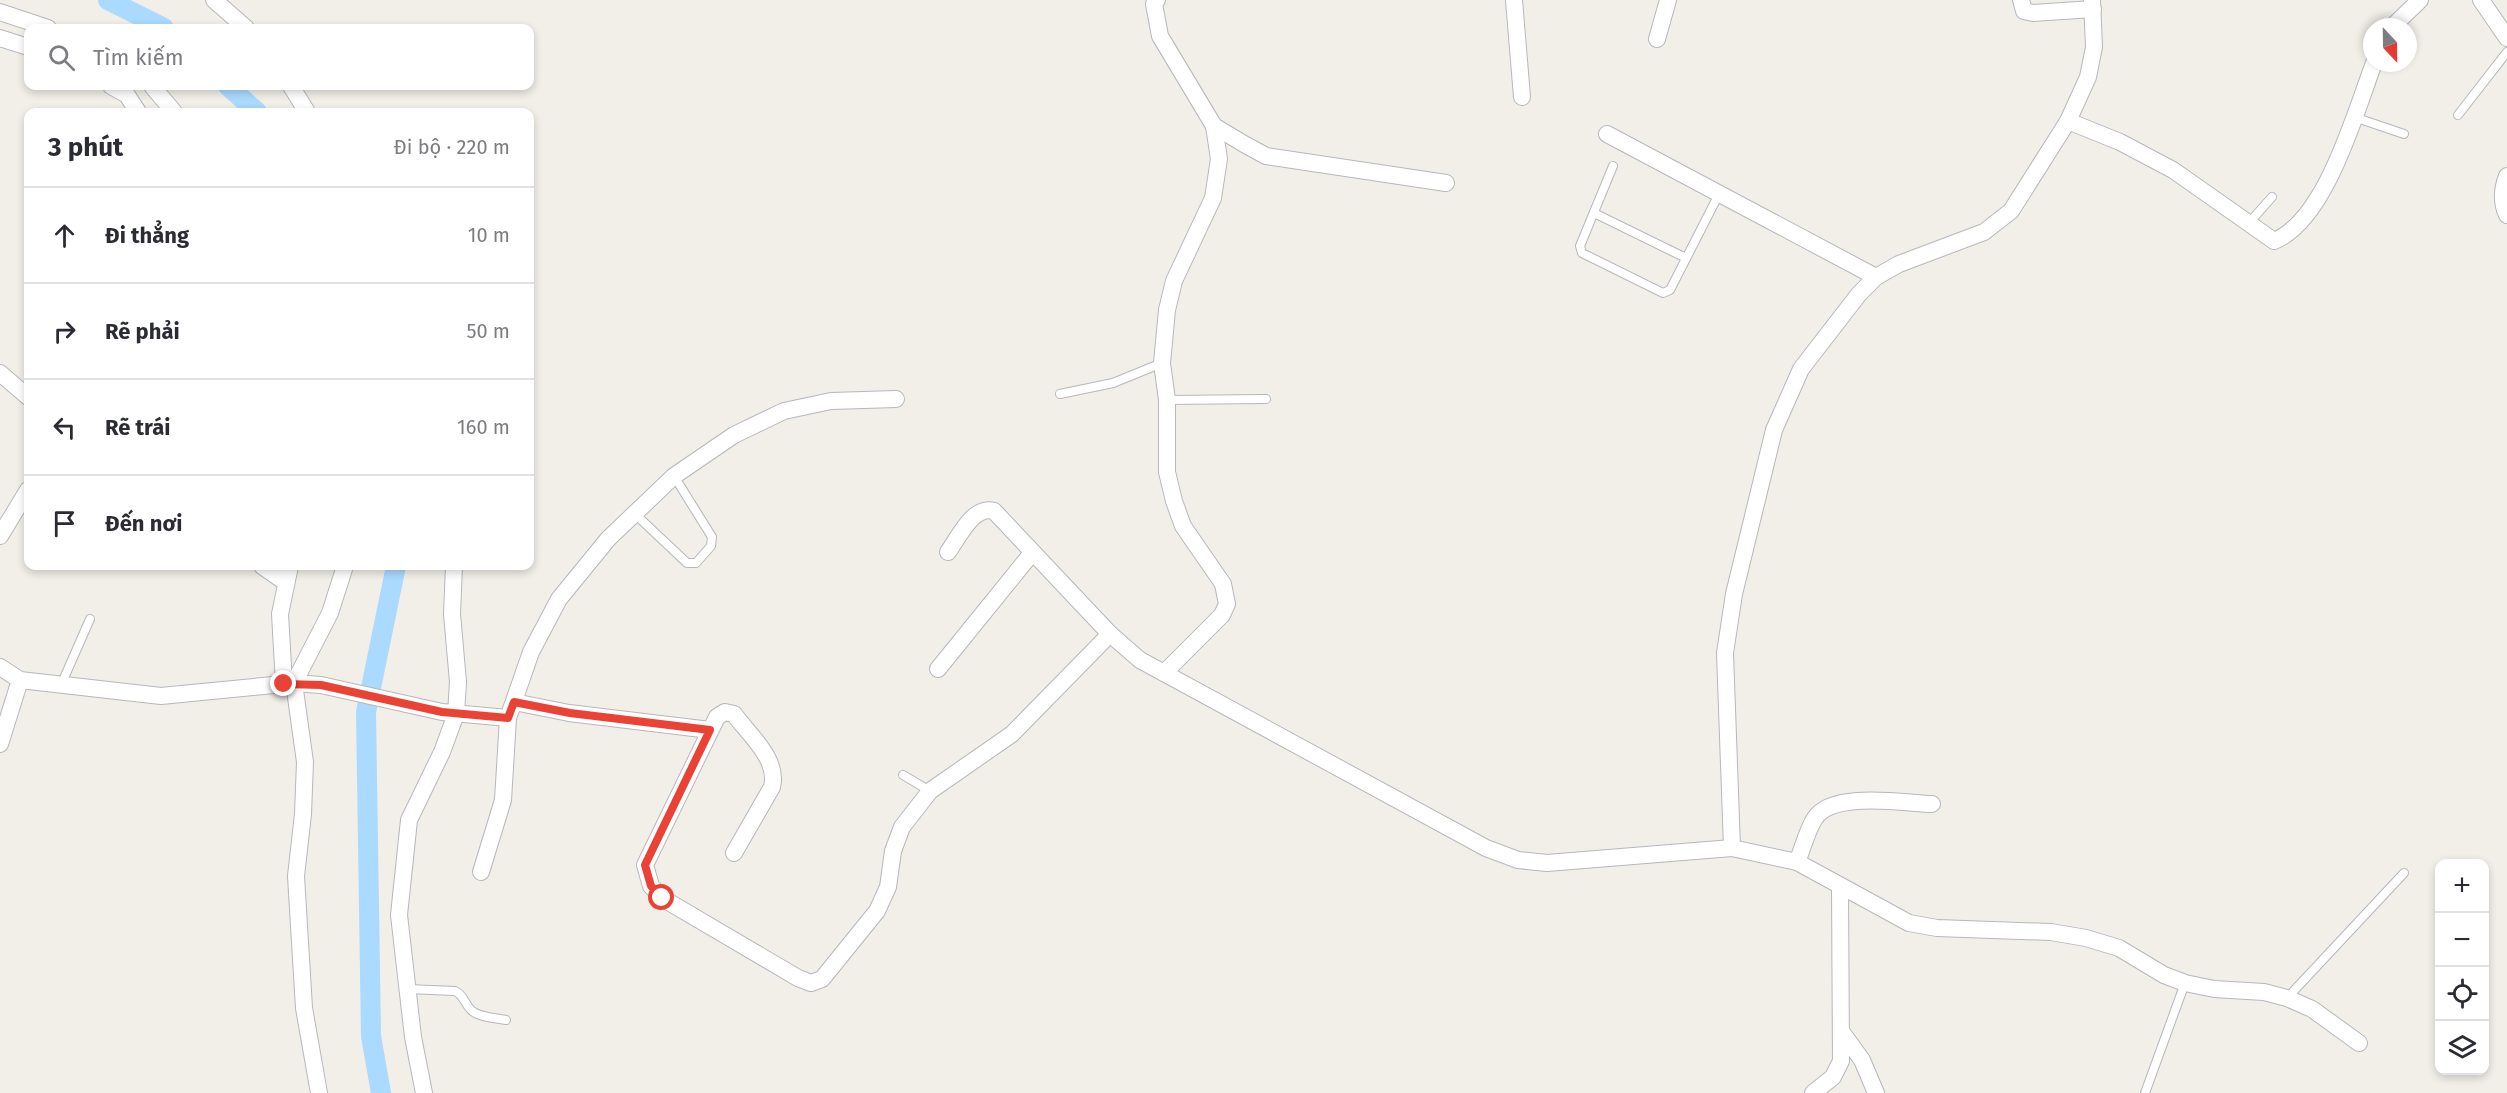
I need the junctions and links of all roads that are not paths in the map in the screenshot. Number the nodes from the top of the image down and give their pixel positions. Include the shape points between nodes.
1 (214, 0) edge
2 (1157, 0) edge
3 (1514, 0) edge
4 (1668, 0) edge
5 (2021, 0) edge
6 (2420, 0) edge
7 (2481, 0) edge
8 (2093, 5) edge
9 (0, 12) edge
10 (2401, 18) edge
11 (36, 24) edge
12 (241, 24) edge
13 (0, 38) edge
14 (2507, 38) edge
15 (1657, 39) dead end
16 (24, 46) edge
17 (2507, 52) edge
18 (2371, 72) edge
19 (131, 90) edge
20 (155, 90) edge
21 (293, 90) edge
22 (1522, 97) dead end
23 (137, 108) edge
24 (171, 108) edge
25 (305, 108) edge
26 (2458, 115) dead end
27 (2354, 116) junction
28 (2068, 121) junction
29 (1214, 126) junction
30 (1607, 134) dead end
31 (2404, 134) dead end
32 (1613, 166) dead end
33 (2507, 176) edge
34 (1446, 183) dead end
35 (1719, 194) junction
36 (2272, 197) dead end
37 (1594, 213) junction
38 (2507, 215) edge
39 (2248, 224) junction
40 (1686, 258) junction
41 (1876, 277) junction
42 (1162, 363) junction
43 (0, 373) edge
44 (24, 394) edge
45 (1060, 394) dead end
46 (896, 399) dead end
47 (1167, 399) junction
48 (1266, 399) dead end
49 (674, 476) junction
50 (24, 497) edge
51 (634, 513) junction
52 (0, 536) edge
53 (948, 552) dead end
54 (1032, 553) junction
55 (344, 570) edge
56 (454, 570) edge
57 (288, 574) edge
58 (90, 620) dead end
59 (1110, 633) junction
60 (0, 667) edge
61 (938, 669) dead end
62 (1164, 673) junction
63 (20, 680) junction
64 (289, 683) junction
65 (61, 685) junction
66 (514, 702) junction
67 (449, 713) junction
68 (508, 718) junction
69 (710, 730) junction
70 (0, 744) edge
71 (903, 776) dead end
72 (930, 791) junction
73 (1932, 804) dead end
74 (1732, 848) junction
75 (734, 854) dead end
76 (1797, 862) junction
77 (481, 872) dead end
78 (2404, 873) dead end
79 (1840, 886) junction
80 (2185, 983) junction
81 (407, 989) junction
82 (2287, 998) junction
83 (506, 1020) dead end
84 (1841, 1031) junction
85 (2359, 1043) dead end
86 (319, 1093) edge
87 (424, 1093) edge
88 (1813, 1093) edge
89 (1876, 1093) edge
90 (2145, 1093) edge

1 - 12 street
2 - 29 street via 1154,4 1160,36
3 - 22 street
4 - 15 street
5 - 8 street via 2024,10 2033,13
6 - 10 street
7 - 14 street
8 - 28 street via 2094,47 2088,77
9 - 11 street
13 - 16 street
17 - 26 lane
18 - 27 street
19 - 23 street
20 - 24 street
21 - 25 street
27 - 31 lane
27 - 39 street via 2328,183 2298,223 2274,241
28 - 39 street via 2173,170
28 - 41 street via 2011,211 1984,232 1899,264
29 - 34 street via 1266,156
29 - 42 street via 1219,159 1213,198 1174,280
30 - 35 street
32 - 37 lane
33 - 38 street via 2502,188
35 - 40 lane
35 - 41 street
36 - 39 lane
37 - 40 lane
37 - 40 lane via 1580,246 1582,253 1663,293 1670,290
41 - 74 street via 1801,369 1774,430 1734,594 1725,653
42 - 45 lane via 1113,383
42 - 47 street
43 - 44 street
46 - 49 street via 831,401 784,411 734,435
47 - 48 lane
47 - 62 street via 1167,472 1174,501 1183,526 1223,584 1227,604 1222,615
49 - 51 street
49 - 51 lane via 712,537 711,546 696,563 687,563
50 - 52 street
51 - 66 street via 559,599 531,652
53 - 54 street via 977,512 986,508 994,511
54 - 59 street
54 - 61 street
55 - 64 street via 330,614
56 - 67 street via 452,615 458,682
57 - 64 street via 280,614
58 - 65 lane
59 - 62 street via 1140,660
59 - 72 street via 1012,734
60 - 63 street
62 - 74 street via 1486,848 1518,860 1547,863
63 - 65 street
63 - 70 street
64 - 65 street via 161,696
64 - 67 street via 321,685
64 - 86 street via 305,762 296,876 304,1008
66 - 68 street
66 - 69 street
67 - 68 street
67 - 81 street via 442,752 409,820 399,915
68 - 77 street via 503,800
69 - 72 street via 645,865 651,886 662,898 811,983 822,980 877,911 888,887 893,851 902,827
69 - 75 street via 717,717 725,712 734,714 772,764 775,776
71 - 72 lane
73 - 76 street via 1843,801 1828,806 1815,818
74 - 76 street
76 - 79 street
78 - 82 lane
79 - 80 street via 1910,923 1936,928 2051,932 2086,938 2119,948
79 - 84 street
80 - 82 street
80 - 90 lane
81 - 83 lane via 455,991 477,1014
81 - 87 street
82 - 85 street via 2312,1010
84 - 88 street via 1841,1060 1833,1077
84 - 89 street via 1862,1060

